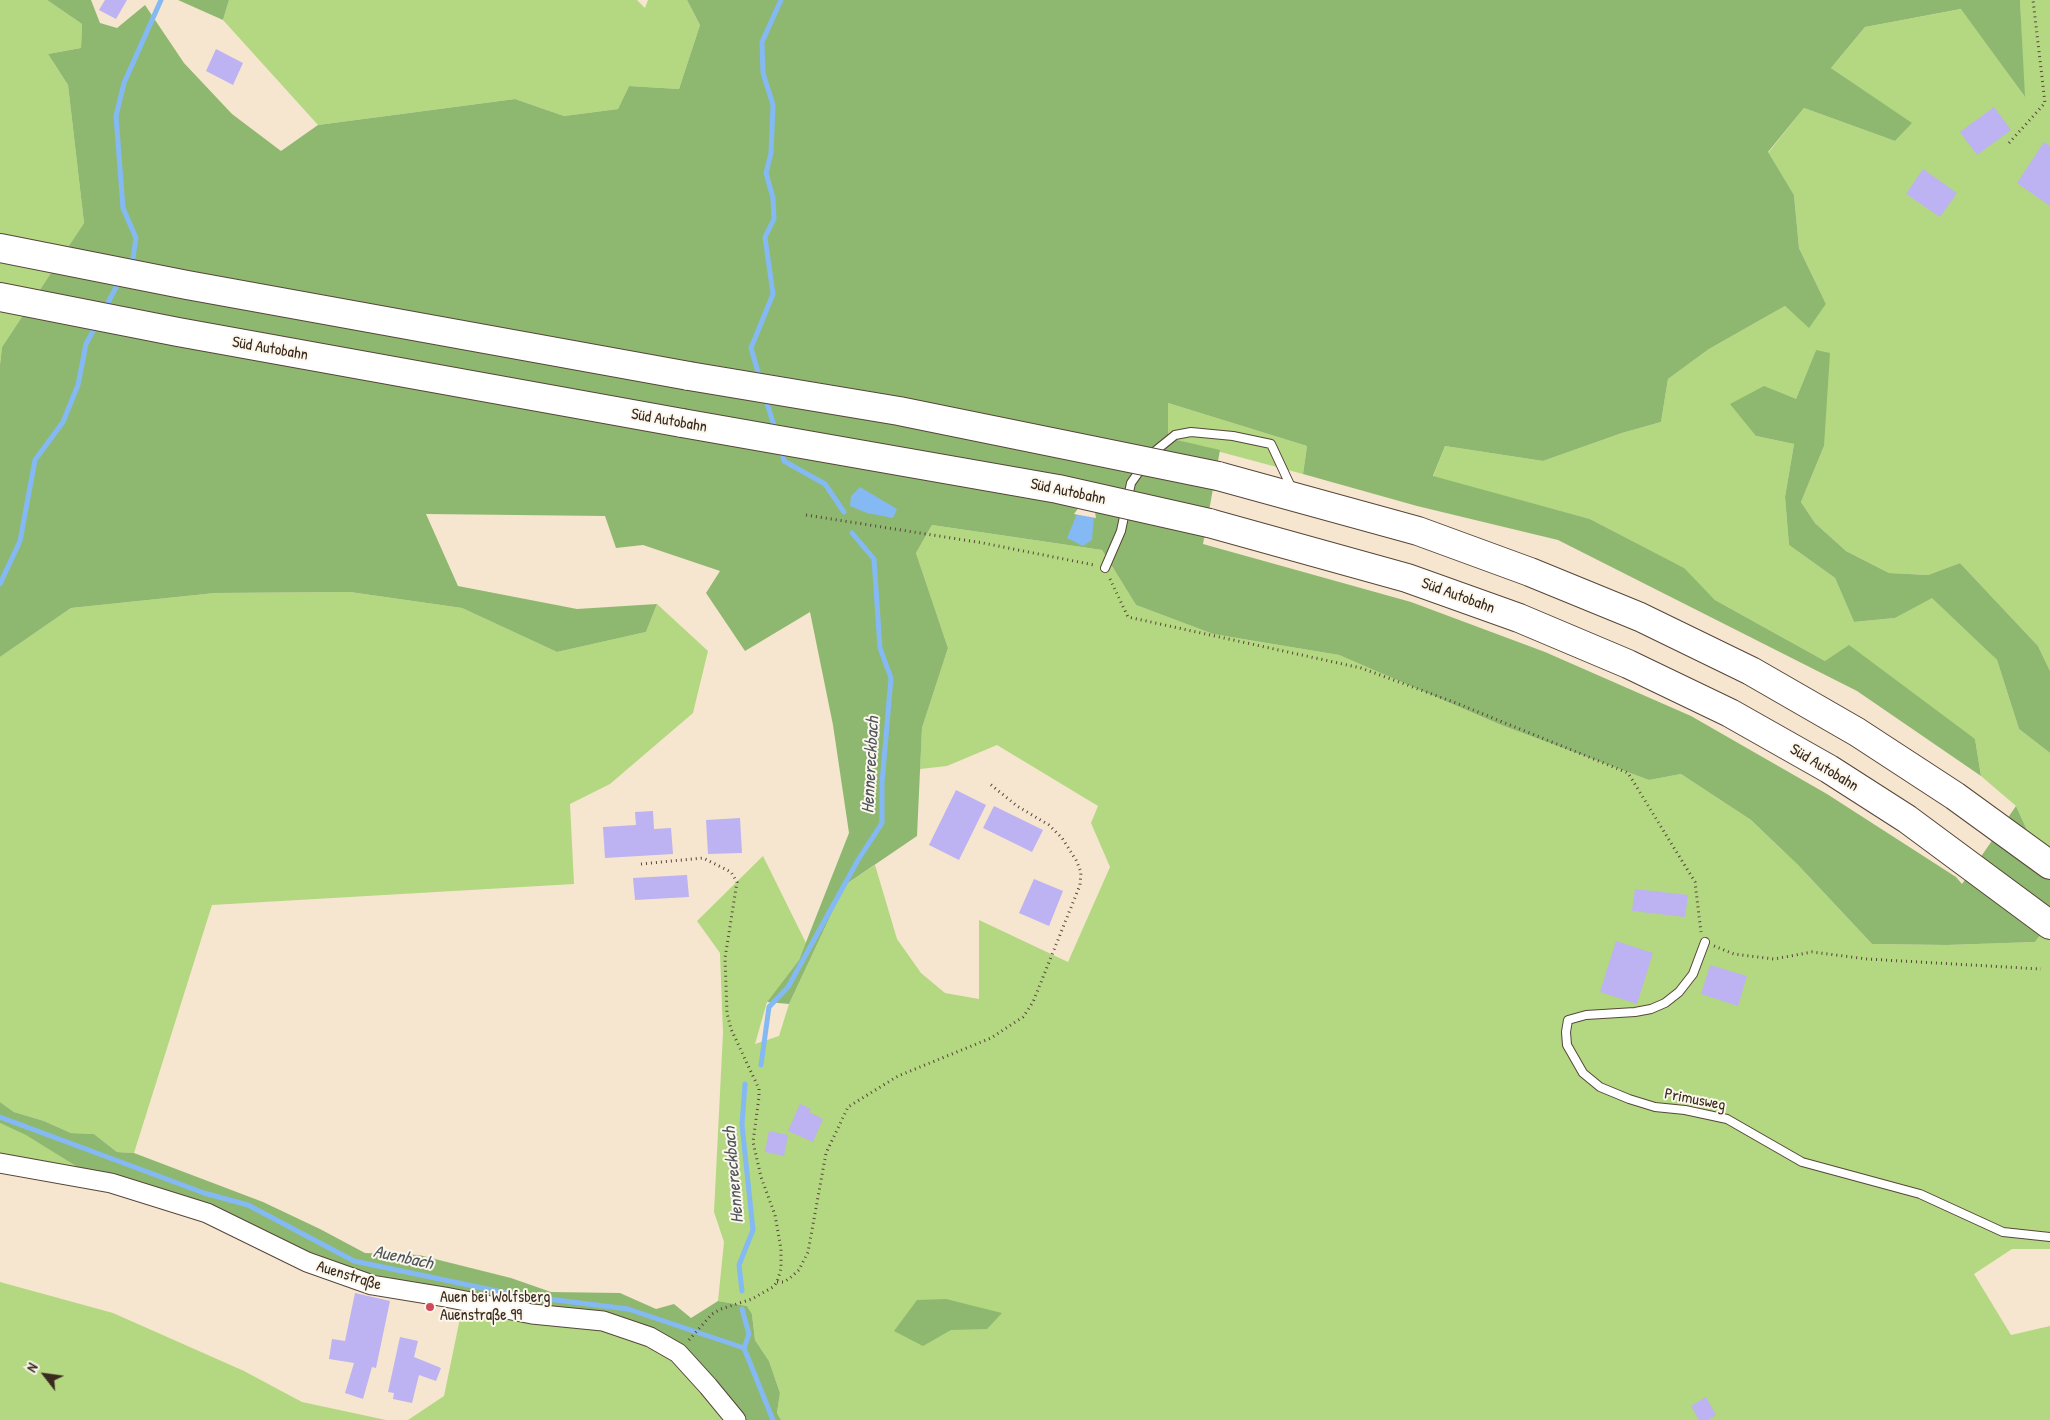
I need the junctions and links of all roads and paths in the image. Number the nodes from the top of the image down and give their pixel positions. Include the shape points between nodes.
1 (2033, 0) edge
2 (2009, 143) dead end
3 (0, 248) edge
4 (0, 297) edge
5 (1294, 496) junction
6 (806, 515) dead end
7 (1105, 568) junction
8 (990, 784) dead end
9 (642, 864) dead end
10 (2050, 865) edge
11 (2050, 925) edge
12 (1705, 942) junction
13 (2041, 969) dead end
14 (0, 1163) edge
15 (2050, 1237) edge
16 (776, 1282) junction
17 (686, 1344) dead end
18 (736, 1420) edge

1 - 2 path via 2045,102
3 - 5 highway, bridge via 187,285 899,411 1218,476
4 - 11 highway, Süd Autobahn, bridge via 682,424 1058,489 1209,523 1408,578 1519,618 1628,664 1730,713 1829,769 1907,819
5 - 7 lane via 1271,444 1191,432 1175,435 1151,453 1131,483 1121,531
5 - 10 highway via 1418,531 1530,572 1640,617 1751,671 1857,732 1955,796
6 - 7 path via 983,543
7 - 12 path via 1128,617 1361,668 1628,773 1695,882 1700,929
8 - 16 path via 1017,806 1049,825 1067,846 1081,872 1080,885 1033,1002 1023,1017 992,1038 898,1076 848,1107 826,1153 808,1252 799,1270 784,1282
9 - 16 path via 703,858 732,872 737,882 725,958 727,1013 760,1097 753,1142 779,1238 781,1269
12 - 13 path via 1734,954 1774,959 1812,952
12 - 15 lane, Primusweg via 1693,974 1665,1003 1643,1011 1586,1015 1568,1020 1567,1045 1583,1073 1600,1087 1629,1100 1727,1120 1802,1162 1920,1194 2003,1232
14 - 18 street, Auenstraße via 111,1183 207,1213 307,1262 372,1285 532,1314 603,1321 650,1337 678,1353
16 - 17 path via 767,1292 712,1314

